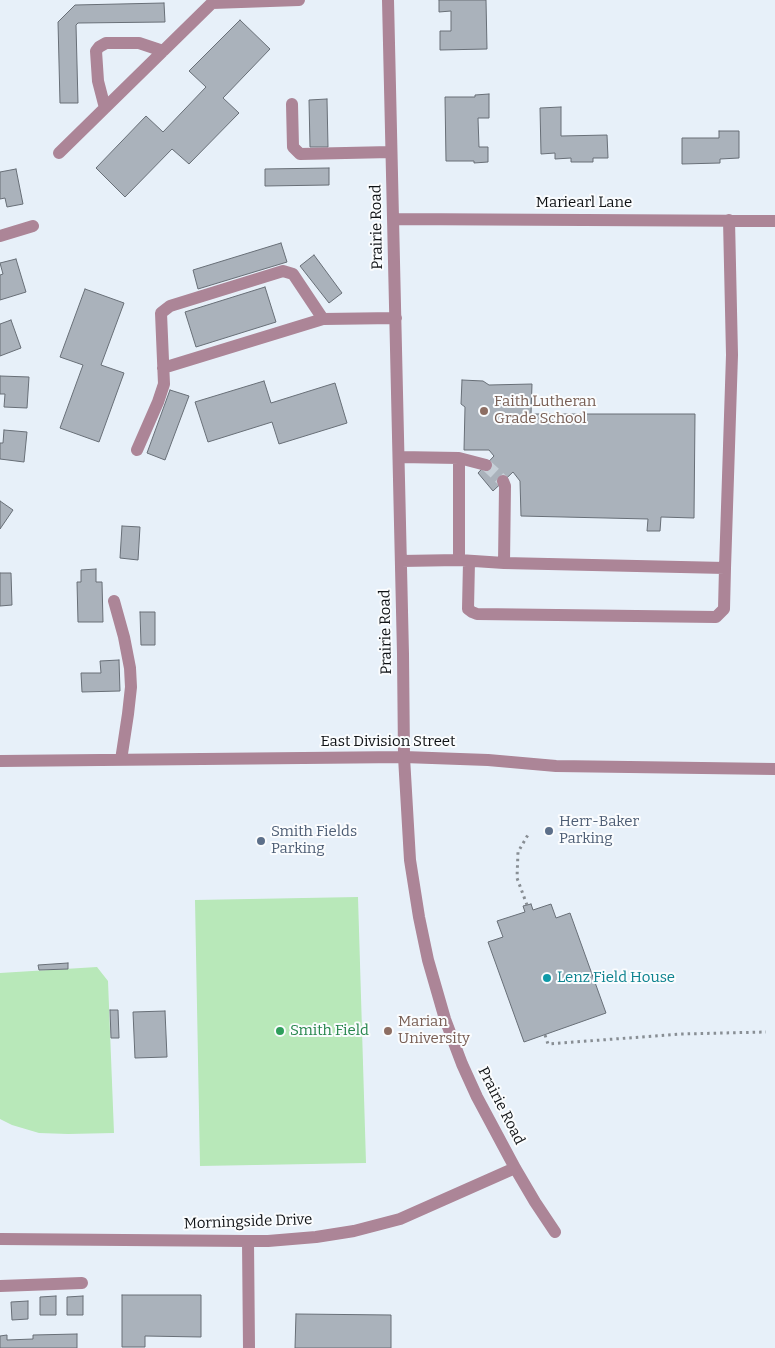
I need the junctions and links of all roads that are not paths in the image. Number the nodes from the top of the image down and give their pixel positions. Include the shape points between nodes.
1 (299, 0) edge
2 (388, 0) edge
3 (163, 51) junction
4 (292, 104) dead end
5 (105, 108) junction
6 (392, 152) junction
7 (60, 153) dead end
8 (393, 219) junction
9 (730, 220) junction
10 (775, 221) edge
11 (33, 226) dead end
12 (0, 236) edge
13 (323, 318) junction
14 (396, 318) junction
15 (163, 368) junction
16 (137, 450) dead end
17 (399, 457) junction
18 (458, 458) junction
19 (486, 465) tunnel mouth
20 (503, 482) tunnel mouth
21 (464, 561) junction
22 (401, 562) junction
23 (504, 563) junction
24 (726, 568) junction
25 (114, 602) dead end
26 (404, 757) junction
27 (121, 760) junction
28 (0, 761) edge
29 (775, 769) edge
30 (515, 1168) junction
31 (555, 1232) dead end
32 (0, 1239) edge
33 (248, 1241) junction
34 (82, 1283) dead end
35 (0, 1286) edge
36 (249, 1348) edge

1 - 3 street via 212,3
2 - 6 street, Prairie Road
3 - 5 street
3 - 5 street via 139,43 106,43 99,47 96,51 98,81
4 - 6 street via 293,147 300,154
5 - 7 street
6 - 8 street, Prairie Road
8 - 9 street, Mariearl Lane
8 - 14 street, Prairie Road
9 - 10 street, Mariearl Lane
9 - 24 street via 732,356
11 - 12 street
13 - 14 street
13 - 15 street
13 - 15 street via 293,274 284,271 179,303 161,313
14 - 17 street, Prairie Road
15 - 16 street via 164,384
17 - 18 street
17 - 22 street, Prairie Road
18 - 19 street
18 - 21 street
20 - 23 street
21 - 22 street
21 - 23 street
21 - 24 street via 468,609 478,614 716,617 724,609
22 - 26 street, Prairie Road
23 - 24 street
25 - 27 street via 124,637 131,687
26 - 27 street, East Division Street
26 - 29 street, East Division Street via 556,766
26 - 30 street, Prairie Road via 410,860 428,960 462,1064
27 - 28 street, East Division Street
30 - 31 street, Prairie Road
30 - 33 street, Morningside Drive via 391,1222 316,1237
32 - 33 street, Morningside Drive
33 - 36 street
34 - 35 street

